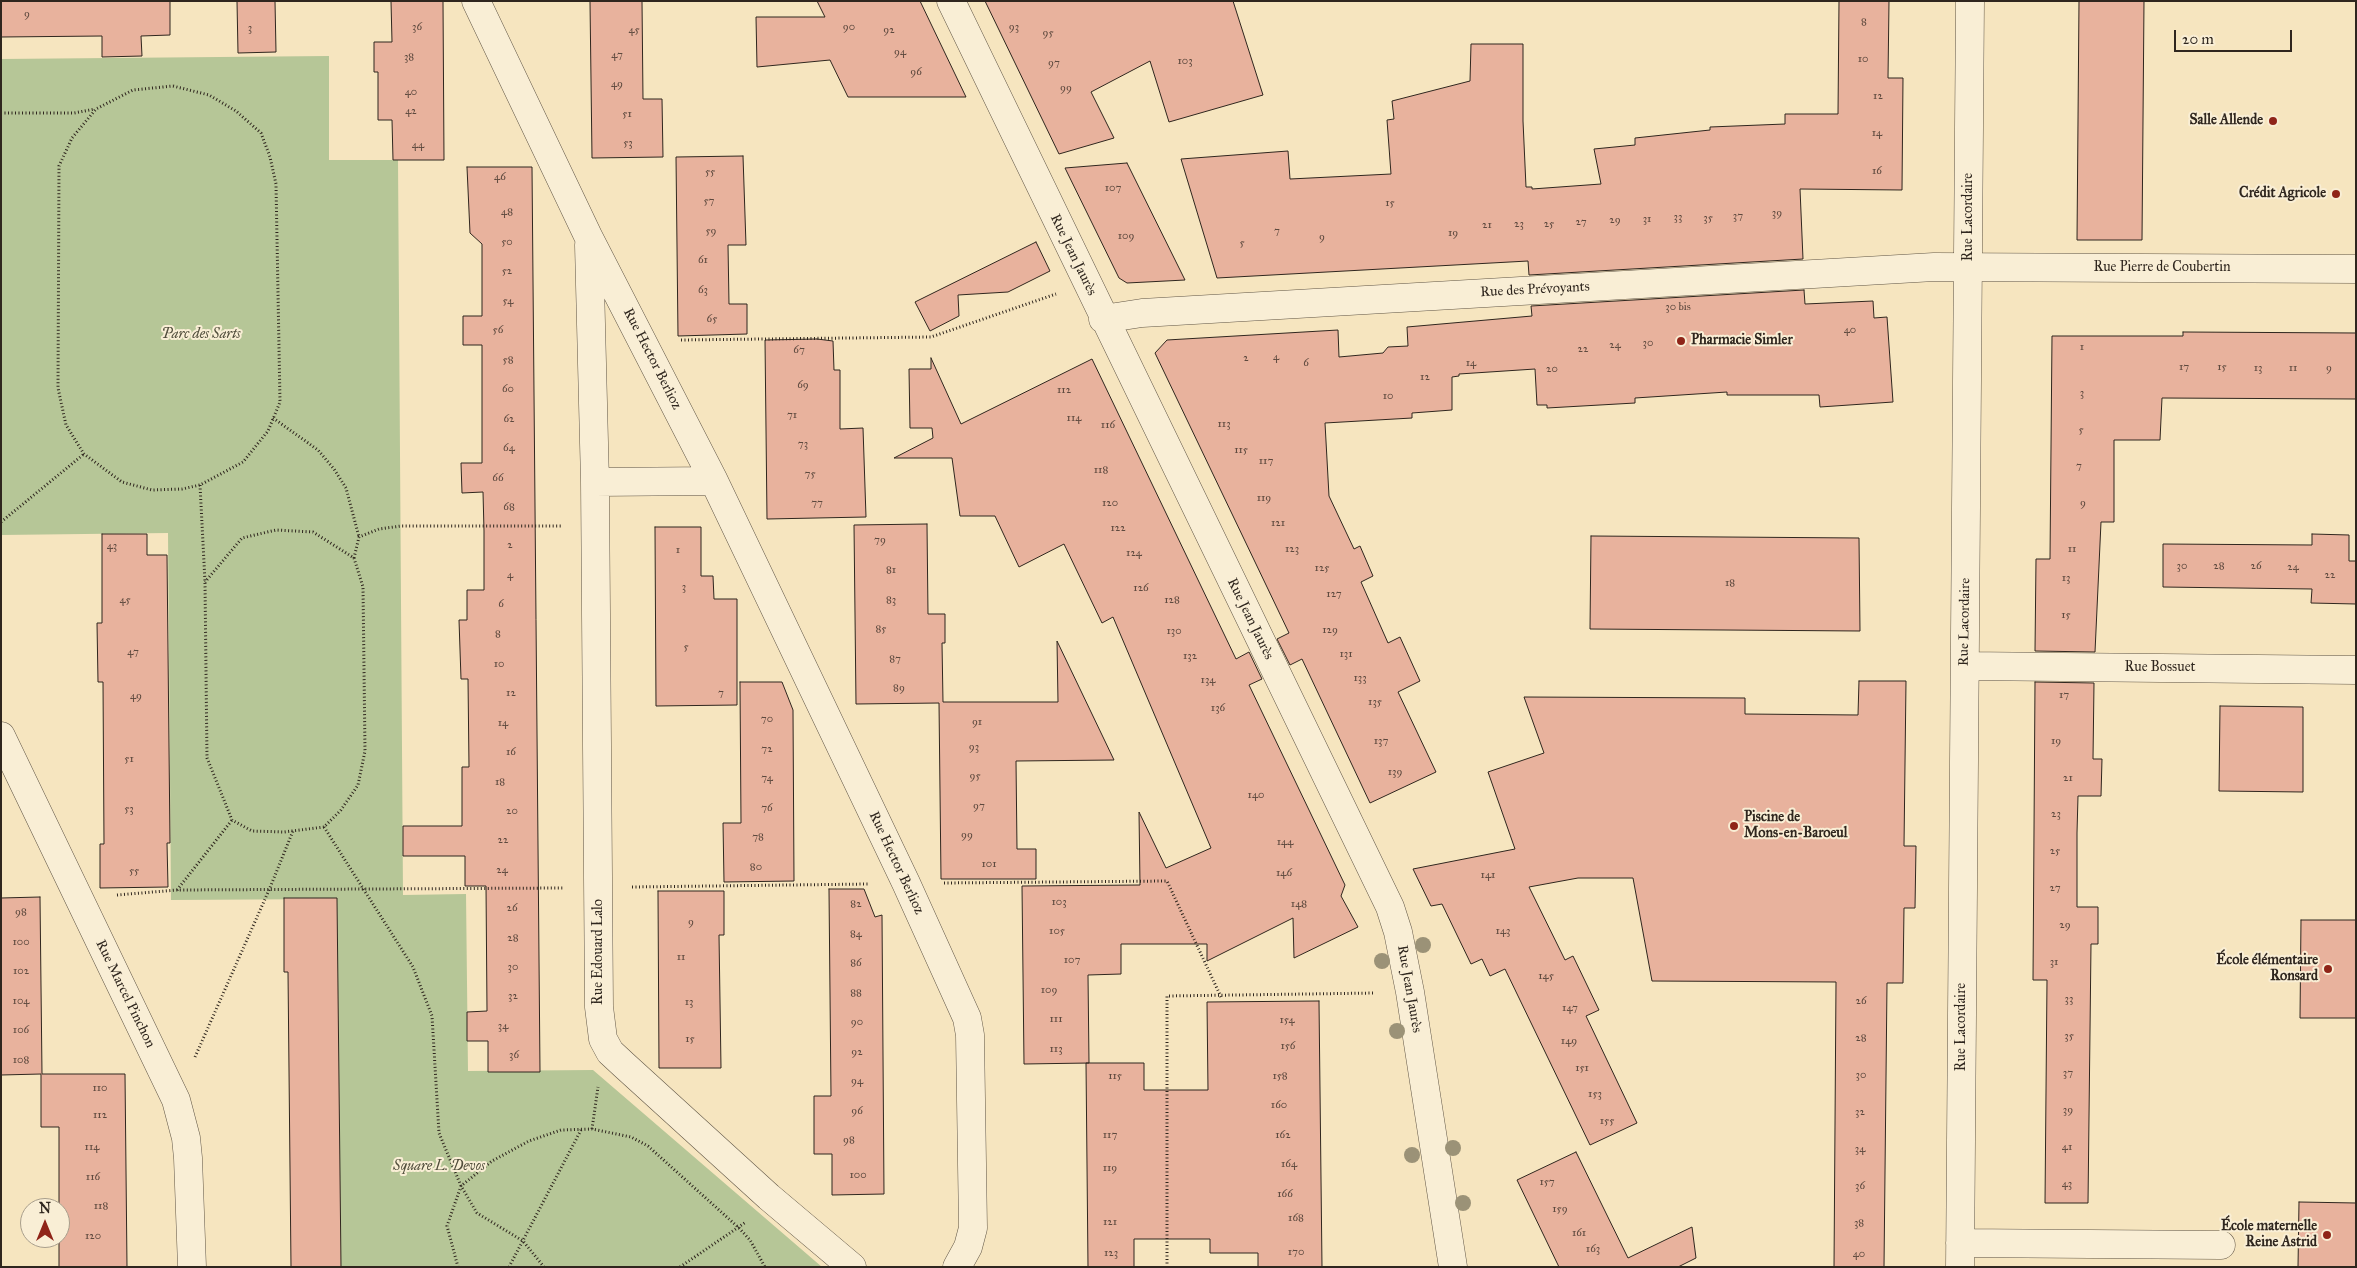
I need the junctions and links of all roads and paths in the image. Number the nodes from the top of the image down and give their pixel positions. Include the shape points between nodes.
1 (476, 1) edge
2 (951, 1) edge
3 (1970, 1) edge
4 (96, 109) junction
5 (1, 113) edge
6 (589, 238) junction
7 (1968, 266) junction
8 (2356, 269) edge
9 (1087, 284) junction
10 (1103, 319) junction
11 (642, 340) junction
12 (273, 418) junction
13 (84, 454) junction
14 (714, 480) junction
15 (595, 482) junction
16 (200, 485) junction
17 (1, 522) edge
18 (594, 526) junction
19 (359, 537) junction
20 (354, 558) junction
21 (205, 582) junction
22 (1964, 666) junction
23 (2356, 670) edge
24 (1, 736) edge
25 (232, 820) junction
26 (324, 827) junction
27 (293, 831) junction
28 (598, 888) junction
29 (177, 890) junction
30 (269, 890) junction
31 (365, 890) junction
32 (79, 898) junction
33 (1410, 992) junction
34 (176, 1100) junction
35 (581, 1130) junction
36 (461, 1186) junction
37 (769, 1197) junction
38 (738, 1228) junction
39 (523, 1242) junction
40 (2221, 1245) dead end
41 (1960, 1255) edge
42 (192, 1267) edge
43 (458, 1267) edge
44 (509, 1267) edge
45 (544, 1267) edge
46 (680, 1267) edge
47 (766, 1267) edge
48 (852, 1267) edge
49 (957, 1267) edge
50 (1167, 1267) edge
51 (1453, 1267) edge

1 - 6 street, Rue Hector Berlioz
2 - 9 street, Rue Jean Jaurès
3 - 7 street, Rue Lacordaire
4 - 5 path via 74,113
4 - 12 path via 133,90 173,86 209,95 236,110 260,133 276,184 280,402
4 - 13 path via 72,138 60,166 58,388 66,425
6 - 11 street, Rue Hector Berlioz
6 - 15 street, Rue Hector Berlioz
7 - 8 street, Rue Pierre de Coubertin
7 - 10 street, Rue des Prévoyants via 1151,312
7 - 22 street, Rue Lacordaire
9 - 10 street, Rue Jean Jaurès
9 - 11 path via 931,337
10 - 33 street, Rue Jean Jaurès via 1381,888 1398,932
11 - 14 street, Rue Hector Berlioz
12 - 16 path via 268,431 243,462
12 - 19 path via 318,450 334,469 346,488
13 - 16 path via 122,482 152,490
13 - 17 path
14 - 15 street
14 - 49 street, Rue Hector Berlioz via 967,1018 970,1035 973,1228 968,1247
15 - 18 street, Rue Hector Berlioz
16 - 21 path
18 - 19 path via 401,526 379,529
18 - 28 street, Rue Edouard Lalo
19 - 20 path
20 - 21 path via 313,532 276,530 242,538
20 - 26 path via 363,587 365,751 358,785 341,810
21 - 25 path via 207,758
22 - 23 street, Rue Bossuet
22 - 41 street, Rue Lacordaire
24 - 32 street, Rue Marcel Pinchon
25 - 27 path via 252,831
25 - 29 path
26 - 27 path
26 - 31 path
27 - 30 path
28 - 31 path
28 - 37 street, Rue Edouard Lalo via 599,1007 603,1039 610,1052
29 - 30 path
29 - 32 path
30 - 31 path
30 - 34 path
31 - 36 path via 413,967 432,1016 439,1132
32 - 34 street, Rue Marcel Pinchon
33 - 50 path via 1167,996
33 - 51 street, Rue Jean Jaurès
34 - 42 street, Rue Marcel Pinchon via 188,1158
35 - 36 path via 561,1130 529,1141 492,1161
35 - 38 path via 592,1129 630,1137 648,1146
35 - 39 path
36 - 39 path via 477,1213
36 - 43 path via 447,1226
37 - 38 path via 758,1213
37 - 48 street, Rue Edouard Lalo
38 - 46 path
38 - 47 path via 750,1240
39 - 44 path
39 - 45 path
40 - 41 street, Rue Lacordaire

